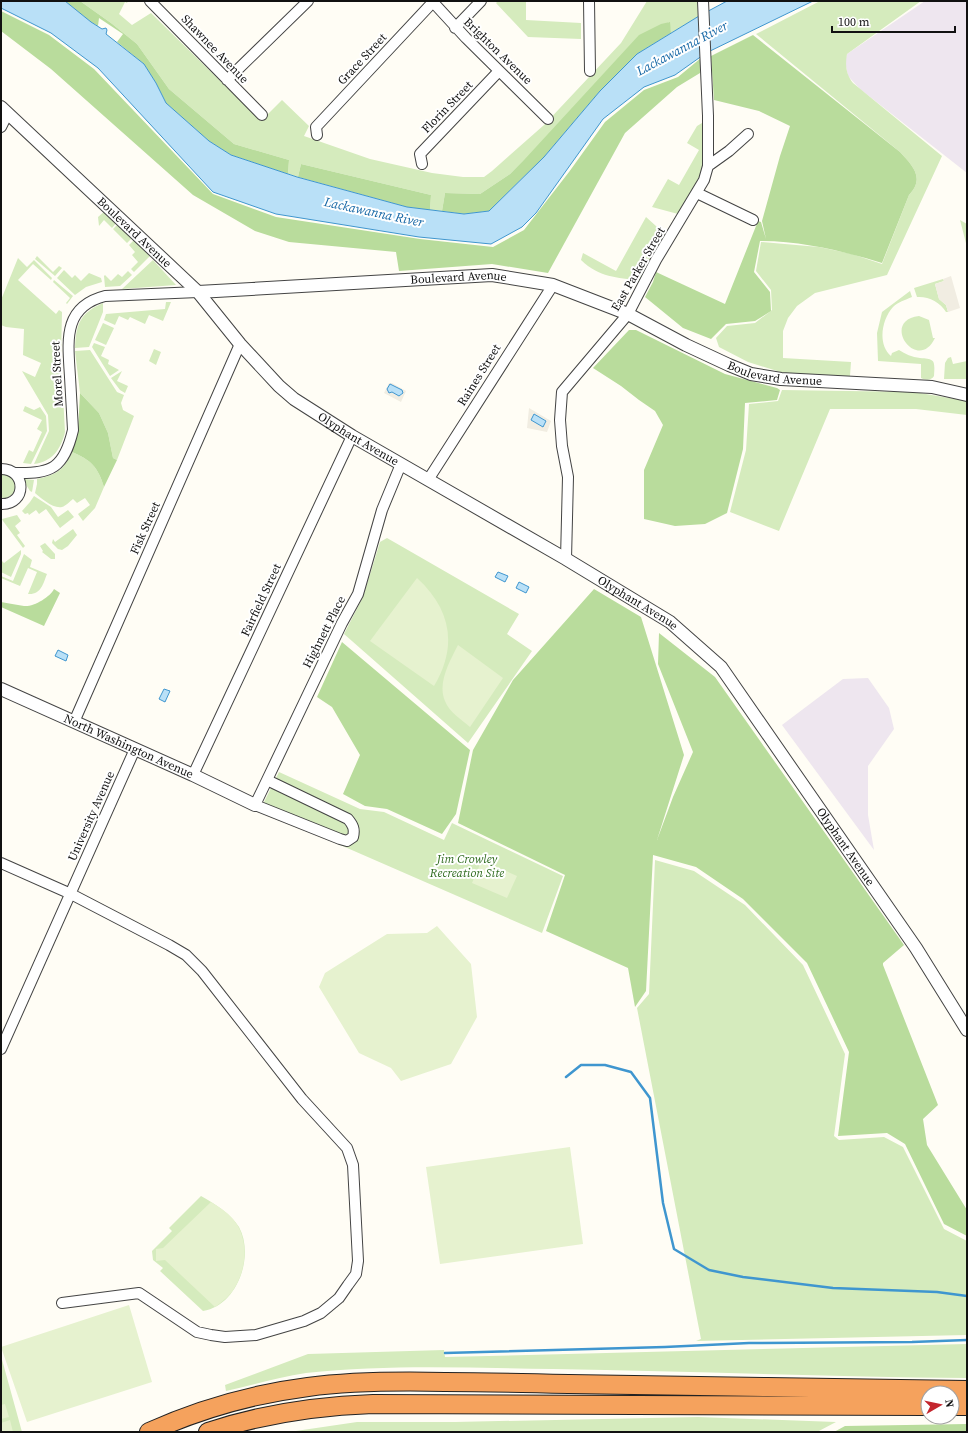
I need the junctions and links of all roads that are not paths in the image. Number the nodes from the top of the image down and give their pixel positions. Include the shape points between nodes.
1 (150, 1) edge
2 (308, 1) edge
3 (432, 1) edge
4 (482, 1) edge
5 (589, 1) edge
6 (703, 1) edge
7 (455, 28) junction
8 (590, 70) dead end
9 (499, 71) junction
10 (227, 80) junction
11 (4, 110) edge
12 (262, 115) dead end
13 (548, 119) dead end
14 (1, 127) edge
15 (748, 134) dead end
16 (317, 135) dead end
17 (422, 164) dead end
18 (708, 166) junction
19 (697, 193) junction
20 (753, 220) dead end
21 (553, 285) junction
22 (198, 292) junction
23 (628, 314) junction
24 (240, 344) junction
25 (967, 395) edge
26 (352, 436) junction
27 (401, 464) junction
28 (1, 469) edge
29 (14, 473) junction
30 (428, 480) junction
31 (1, 504) edge
32 (566, 559) junction
33 (1, 689) edge
34 (74, 722) junction
35 (135, 749) junction
36 (193, 776) junction
37 (267, 780) junction
38 (256, 805) junction
39 (1, 863) edge
40 (70, 894) junction
41 (967, 1030) edge
42 (1, 1048) edge
43 (62, 1302) dead end
44 (967, 1390) edge
45 (401, 1403) junction
46 (920, 1406) edge
47 (150, 1432) edge
48 (208, 1432) edge
49 (243, 1432) edge

1 - 10 street, Shawnee Avenue
2 - 10 street
3 - 7 street, Brighton Avenue
3 - 16 street, Grace Street via 316,127
4 - 7 street
5 - 8 street
6 - 18 street, East Parker Street via 708,91
7 - 9 street, Brighton Avenue
9 - 13 street, Brighton Avenue
9 - 17 street, Florin Street via 420,154
10 - 12 street, Shawnee Avenue
11 - 14 street
11 - 22 street, Boulevard Avenue
15 - 18 street
18 - 19 street, East Parker Street
19 - 20 street
19 - 23 street, East Parker Street via 656,260
21 - 22 street, Boulevard Avenue via 492,275
21 - 23 street, Boulevard Avenue
21 - 30 street, Raines Street
22 - 24 street, Olyphant Avenue
22 - 29 street, Morel Street via 105,296 87,304 75,317 68,335 72,430 64,457 51,469 34,474
23 - 25 street, Boulevard Avenue via 686,345 751,374 781,379 932,386
23 - 32 street, East Parker Street via 562,392 560,420 568,477
24 - 26 street, Olyphant Avenue via 294,399
24 - 34 street, Fisk Street
26 - 27 street, Olyphant Avenue
26 - 36 street, Fairfield Street
27 - 30 street, Olyphant Avenue
27 - 37 street, Highnett Place via 382,510 358,594
28 - 29 street, Morel Street via 8,469
29 - 31 street via 20,482 19,494 11,503
30 - 32 street, Olyphant Avenue
32 - 41 street, Olyphant Avenue via 670,622 721,667 916,948
33 - 34 street, North Washington Avenue
34 - 35 street, North Washington Avenue
35 - 36 street, North Washington Avenue
35 - 40 street, University Avenue
36 - 38 street, North Washington Avenue
37 - 38 street, Highnett Place
37 - 38 street via 348,819 354,830 353,837 347,841 340,839
39 - 40 street
40 - 42 street, University Avenue
40 - 43 street via 186,955 202,971 302,1099 347,1148 353,1166 358,1261 356,1274 348,1286 339,1298 320,1313 304,1321 249,1336 211,1336 197,1332 139,1293
44 - 47 highway via 401,1381 340,1383 249,1397 189,1416
45 - 46 highway
45 - 48 highway via 297,1410 254,1418
45 - 49 highway via 313,1416

